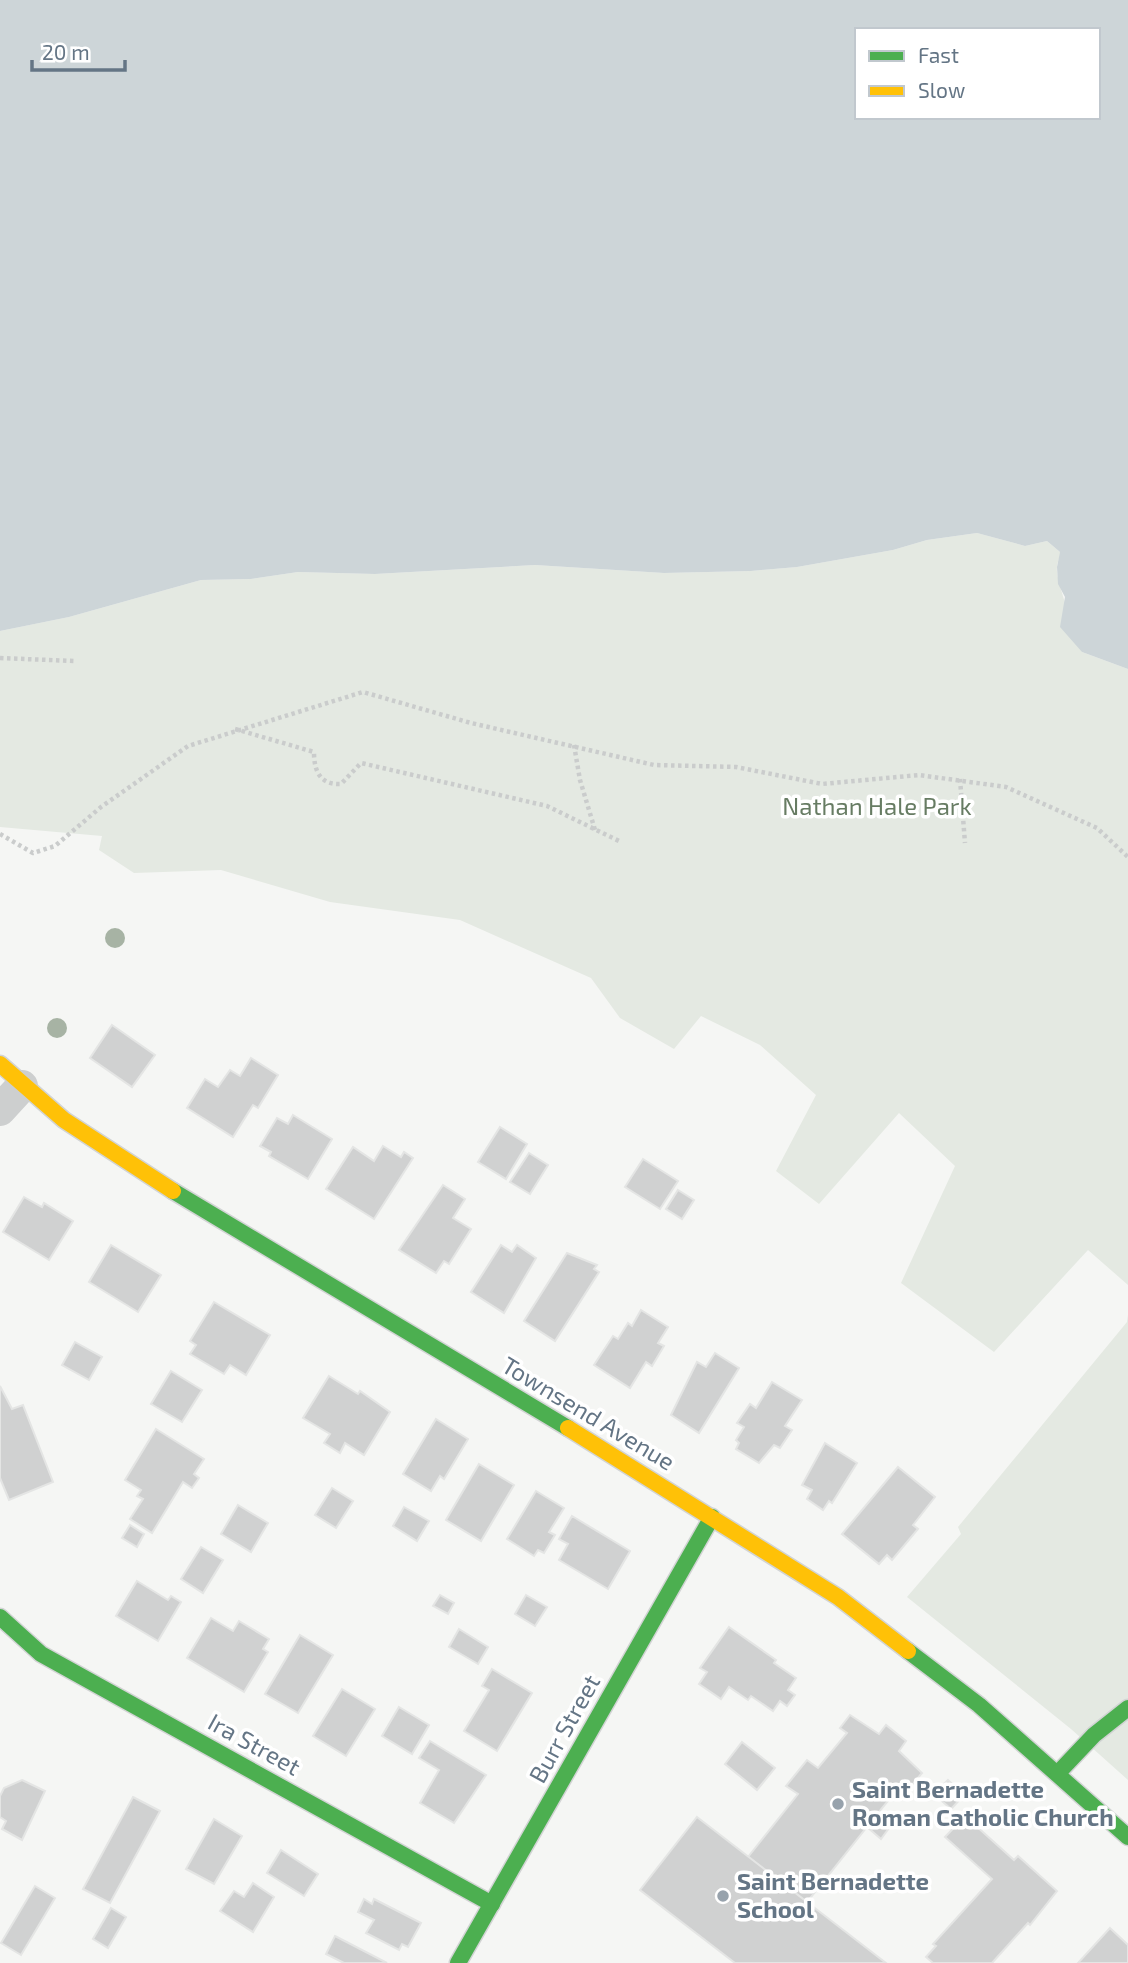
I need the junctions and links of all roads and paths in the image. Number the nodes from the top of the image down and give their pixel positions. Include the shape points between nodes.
1 (0, 658) edge
2 (74, 661) dead end
3 (234, 729) junction
4 (574, 745) junction
5 (960, 779) junction
6 (595, 830) junction
7 (0, 834) edge
8 (619, 841) dead end
9 (965, 843) dead end
10 (1128, 857) edge
11 (0, 1064) edge
12 (22, 1087) junction
13 (0, 1110) edge
14 (712, 1517) junction
15 (0, 1617) edge
16 (1128, 1708) edge
17 (1058, 1773) junction
18 (1128, 1837) edge
19 (492, 1904) junction
20 (458, 1963) edge

1 - 2 path
3 - 4 path via 363,692 471,723
3 - 6 path via 314,752 314,767 330,784 341,784 361,762 527,800
3 - 7 path via 188,746 47,850 33,853
4 - 5 path via 654,765 736,767 822,784 894,775
4 - 6 path
5 - 9 path
5 - 10 path via 1006,787 1067,814 1097,828
6 - 8 path
11 - 12 main road, Townsend Avenue
12 - 13 street
12 - 14 main road, Townsend Avenue via 126,1162
14 - 17 main road, Townsend Avenue via 883,1629
14 - 19 main road, Burr Street
15 - 19 main road, Ira Street via 41,1654
16 - 17 main road
17 - 18 main road, Townsend Avenue
19 - 20 main road, Burr Street

